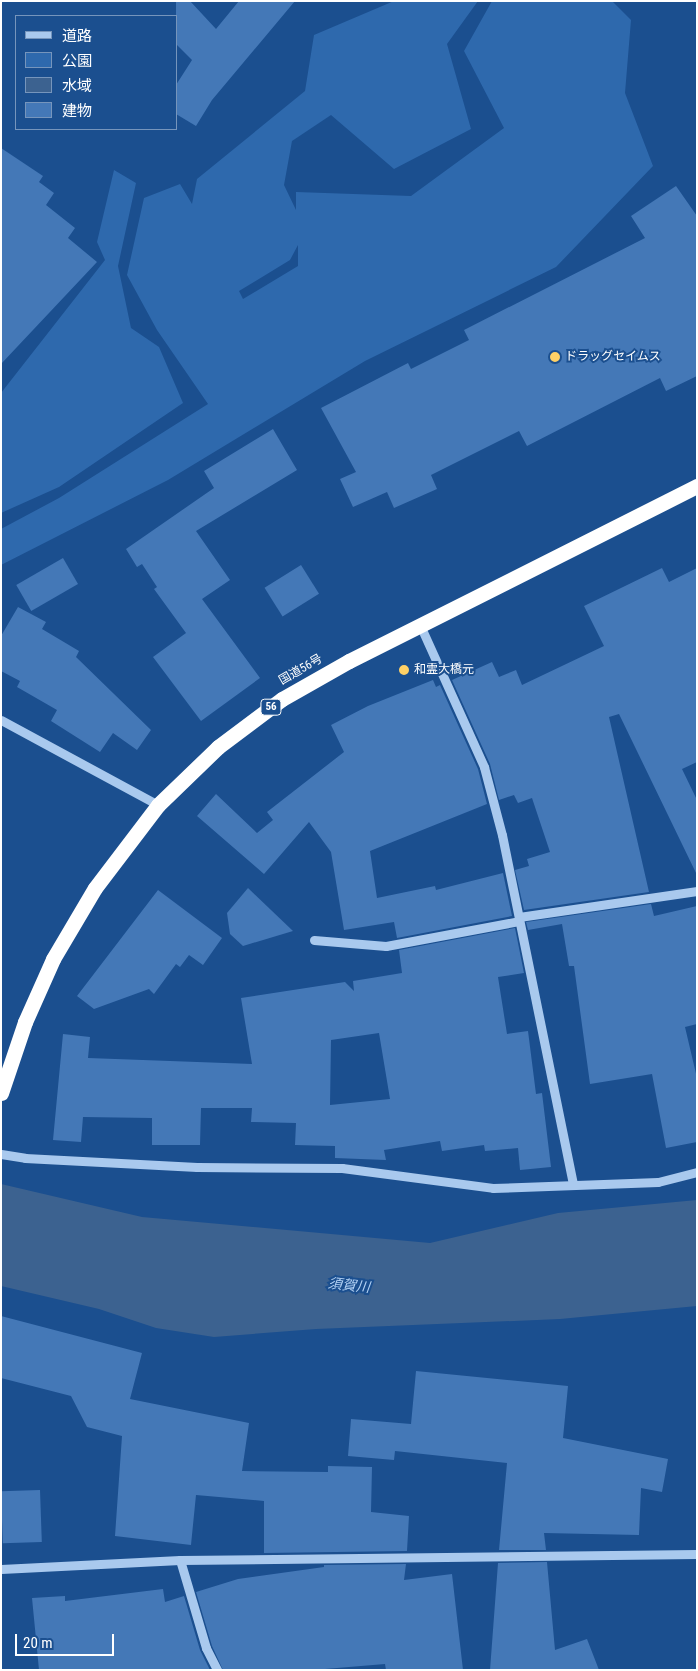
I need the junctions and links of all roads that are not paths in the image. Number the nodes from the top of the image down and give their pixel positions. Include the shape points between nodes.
1 (697, 486) edge
2 (420, 625) junction
3 (1, 720) edge
4 (158, 805) junction
5 (697, 891) edge
6 (519, 919) junction
7 (314, 940) dead end
8 (1, 1093) edge
9 (1, 1154) edge
10 (697, 1172) edge
11 (573, 1184) junction
12 (696, 1554) edge
13 (180, 1560) junction
14 (1, 1569) edge
15 (217, 1670) edge

1 - 2 highway, 国道56号 / 56
2 - 4 highway, 国道56号 / 56 via 282,699 218,747
2 - 6 street via 484,767
3 - 4 street
4 - 8 highway, 国道56号 / 56 via 95,888 52,959 25,1022
5 - 6 street
6 - 7 street via 386,946
6 - 11 street
9 - 11 street via 197,1167 342,1168 493,1188
10 - 11 street via 658,1182
12 - 13 street
13 - 14 street
13 - 15 street via 206,1648

